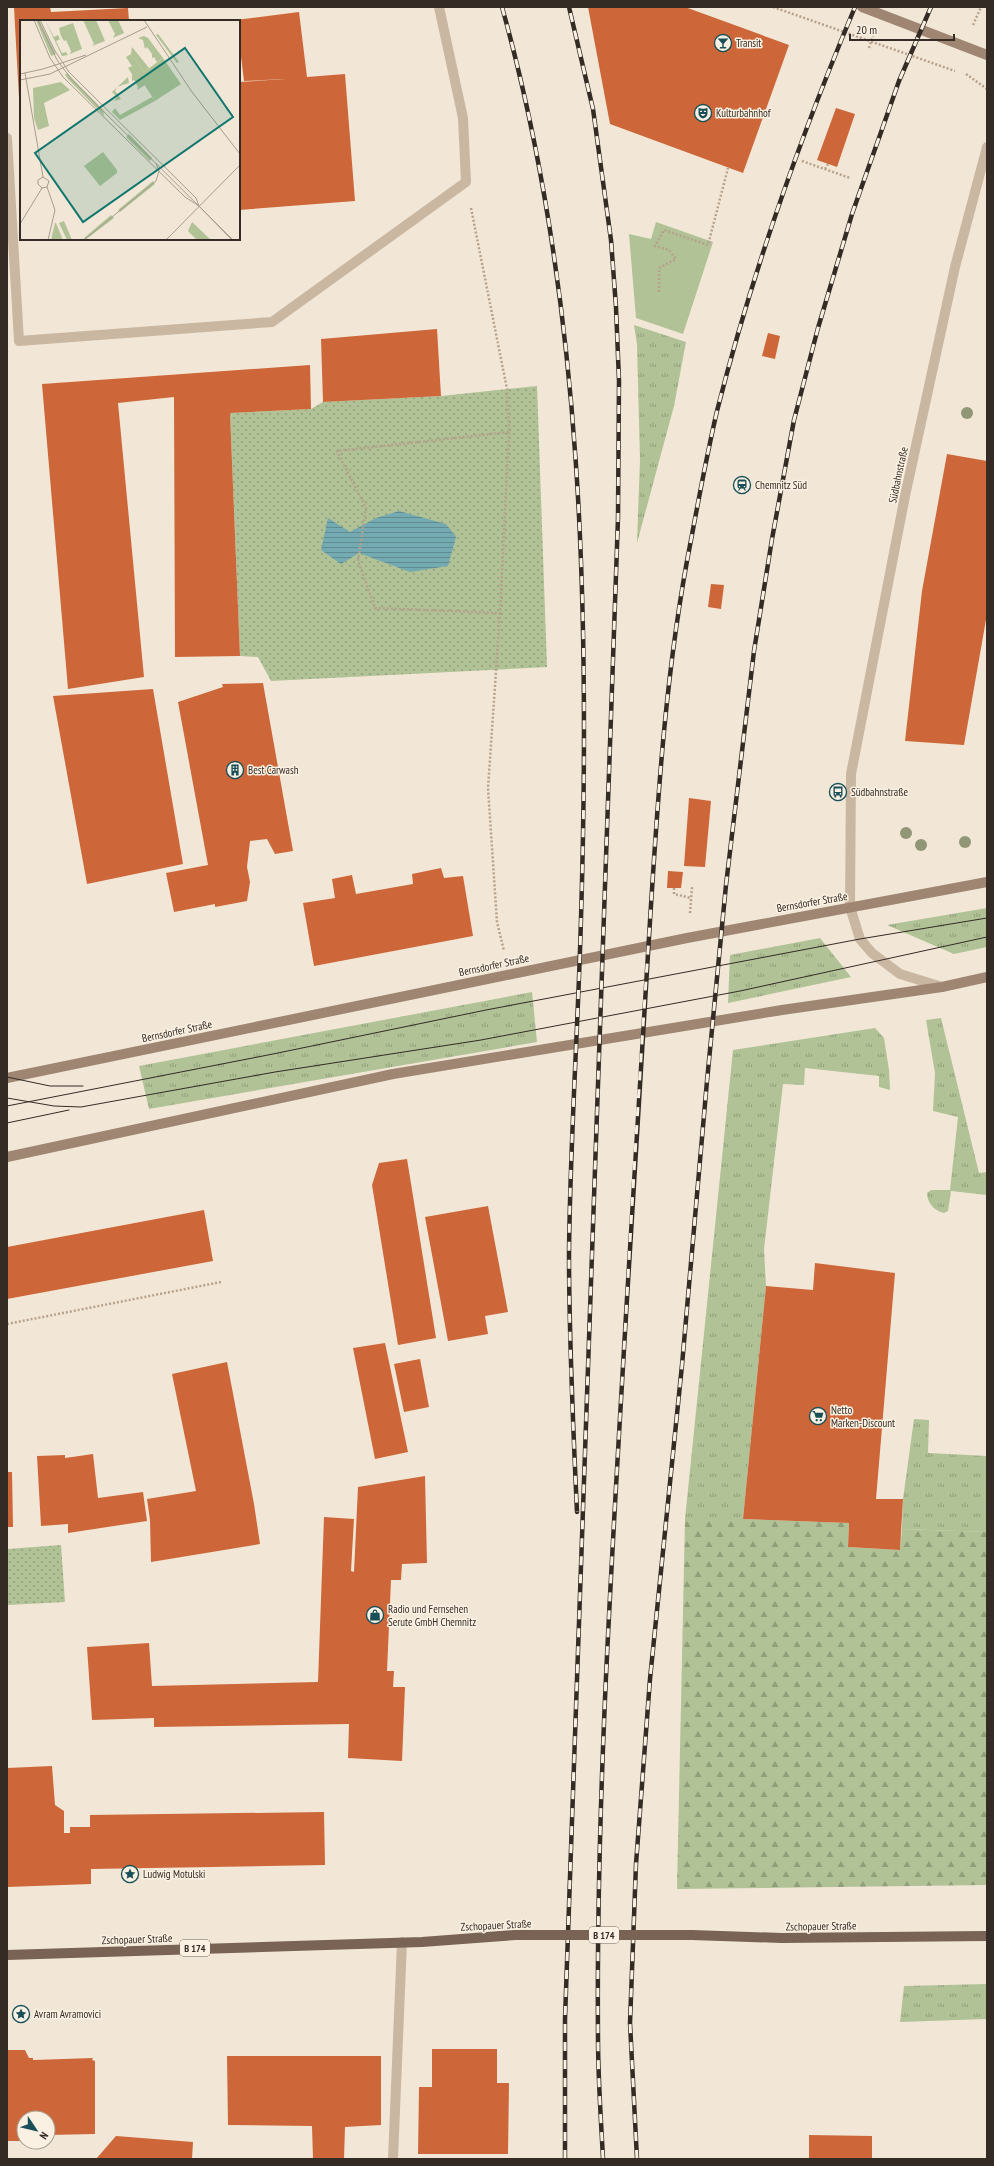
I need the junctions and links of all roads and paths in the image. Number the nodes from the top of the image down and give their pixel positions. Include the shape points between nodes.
1 (439, 7) edge
2 (773, 7) edge
3 (862, 7) edge
4 (987, 54) edge
5 (987, 89) edge
6 (7, 138) edge
7 (987, 147) edge
8 (802, 161) dead end
9 (828, 164) dead end
10 (728, 168) dead end
11 (825, 169) junction
12 (850, 178) dead end
13 (466, 182) junction
14 (659, 292) dead end
15 (509, 432) junction
16 (500, 612) junction
17 (987, 882) edge
18 (674, 888) dead end
19 (691, 898) dead end
20 (850, 908) junction
21 (509, 973) junction
22 (987, 977) edge
23 (942, 987) junction
24 (7, 1078) edge
25 (7, 1157) edge
26 (221, 1282) dead end
27 (7, 1324) edge
28 (987, 1936) edge
29 (402, 1942) junction
30 (7, 1955) edge
31 (393, 2159) edge

1 - 13 street via 463,118
2 - 5 path via 966,74
3 - 4 street
6 - 13 street via 19,341 272,322
7 - 20 street, Südbahnstraße via 955,267 905,496 851,774
8 - 11 path
9 - 11 path
10 - 14 path via 708,245 664,230 655,246 670,250 676,259 659,268
11 - 12 path
13 - 15 path via 507,389
15 - 16 path
15 - 16 path via 337,451 366,508 358,561 375,608
16 - 21 path via 488,788 497,922
17 - 20 street, Bernsdorfer Straße
18 - 19 path via 674,894
20 - 21 street, Bernsdorfer Straße
20 - 23 street, Südbahnstraße via 860,939 872,953 900,974
21 - 24 street, Bernsdorfer Straße
22 - 23 street
23 - 25 street via 393,1074
26 - 27 path
28 - 29 main road, Zschopauer Straße / B 174, bridge via 515,1936
29 - 30 main road, Zschopauer Straße / B 174
29 - 31 street

